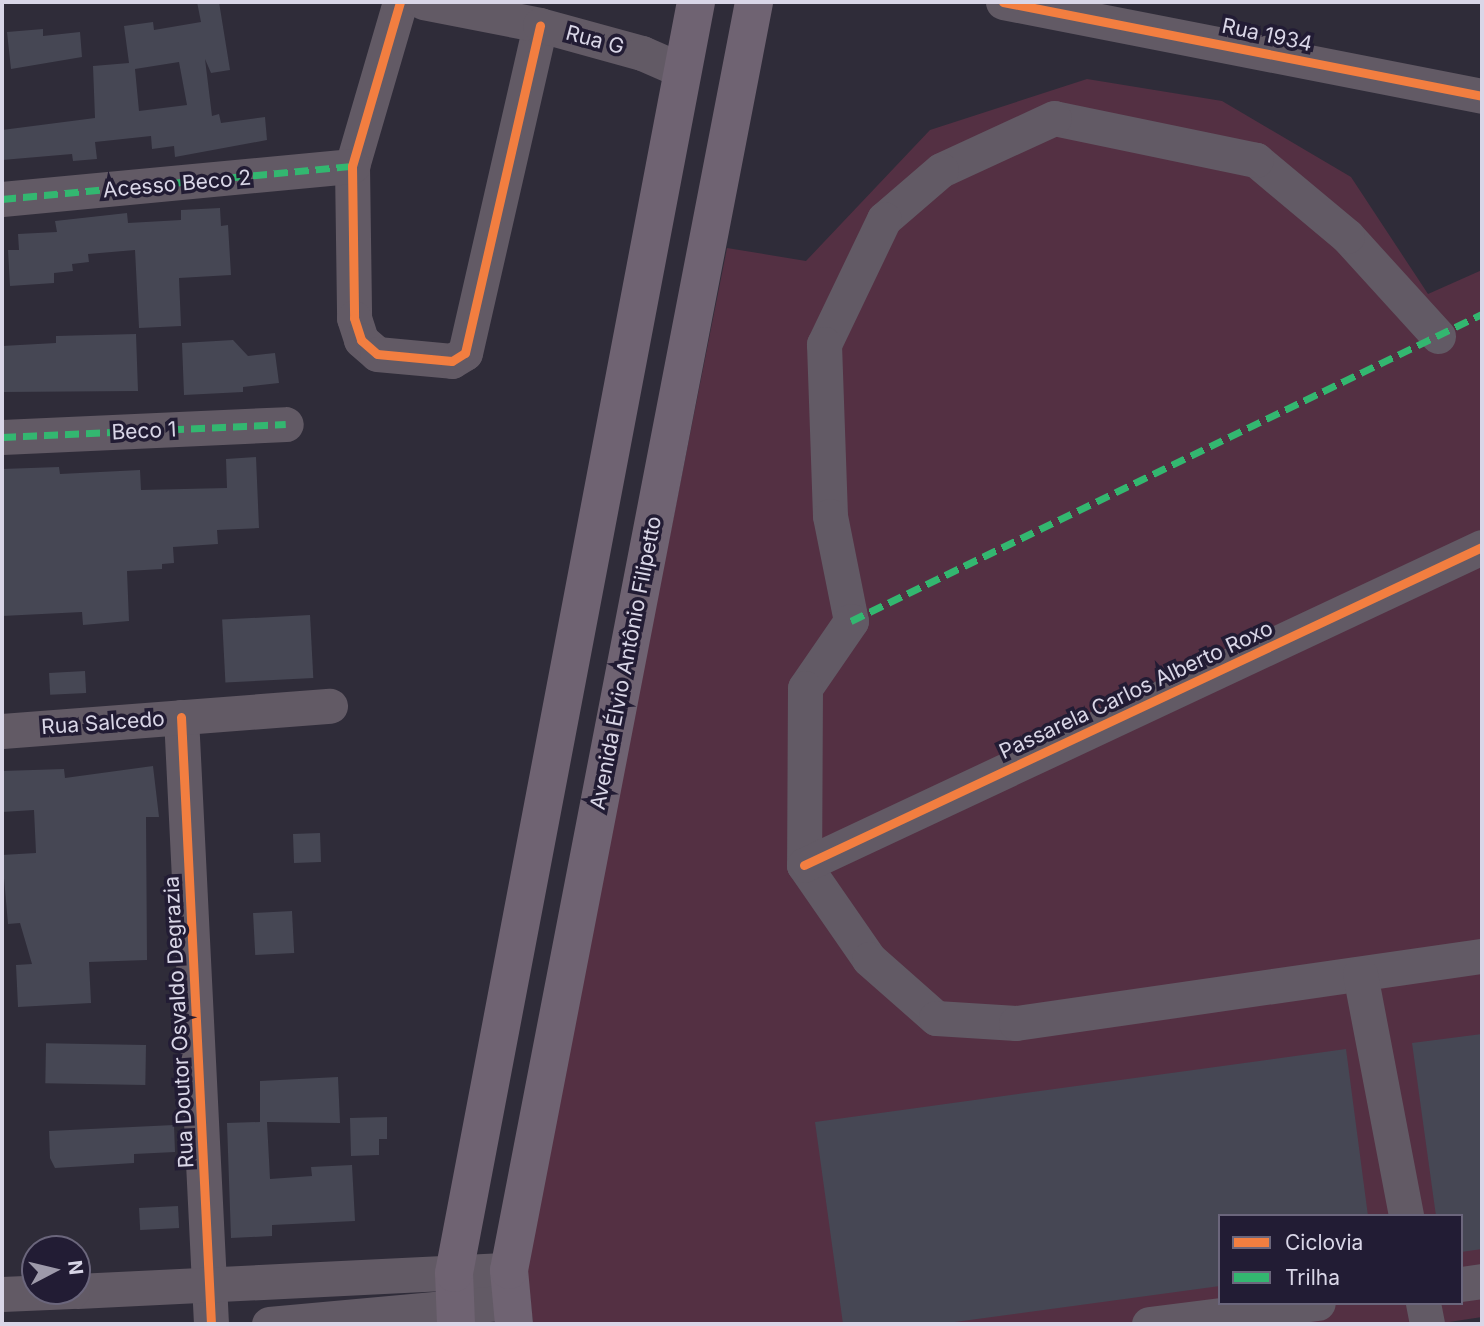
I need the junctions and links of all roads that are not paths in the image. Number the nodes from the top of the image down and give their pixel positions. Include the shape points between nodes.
1 (401, 2) edge
2 (423, 2) edge
3 (696, 2) edge
4 (754, 2) edge
5 (1003, 2) edge
6 (540, 25) junction
7 (683, 71) junction
8 (1482, 96) edge
9 (352, 166) junction
10 (2, 199) edge
11 (1438, 335) dead end
12 (286, 425) dead end
13 (2, 437) edge
14 (1482, 547) edge
15 (330, 706) dead end
16 (181, 718) junction
17 (2, 731) edge
18 (804, 864) junction
19 (1482, 956) edge
20 (1360, 974) junction
21 (1406, 1214) edge
22 (1482, 1281) edge
23 (1463, 1284) edge
24 (209, 1286) junction
25 (91, 1290) edge
26 (21, 1293) edge
27 (2, 1294) edge
28 (512, 1299) edge
29 (454, 1301) edge
30 (1302, 1305) edge
31 (1423, 1305) edge
32 (211, 1324) edge
33 (269, 1324) edge
34 (1149, 1324) edge
35 (1427, 1324) edge

1 - 9 street
2 - 6 street, Rua G
3 - 7 main road
4 - 28 main road, Avenida Élvio Antônio Filipetto
5 - 8 street, Rua 1934
6 - 7 street, Rua G via 642,53
6 - 9 street via 459,360 377,354 361,340 354,318
7 - 29 main road
9 - 10 street, Acesso Beco 2
11 - 18 street via 1348,236 1256,160 1054,118 941,170 884,219 824,344 830,516 851,621 805,688
12 - 13 street, Beco 1
14 - 18 street, Passarela Carlos Alberto Roxo
15 - 16 street, Rua Salcedo
16 - 17 street, Rua Salcedo
16 - 24 street, Rua Doutor Osvaldo Degrazia
18 - 20 street via 869,959 936,1018 1016,1023
19 - 20 street
20 - 21 street
22 - 23 street
24 - 25 street
24 - 29 street
24 - 32 street, Rua Doutor Osvaldo Degrazia
26 - 27 street
28 - 29 street
29 - 33 street
30 - 34 street
31 - 35 street

